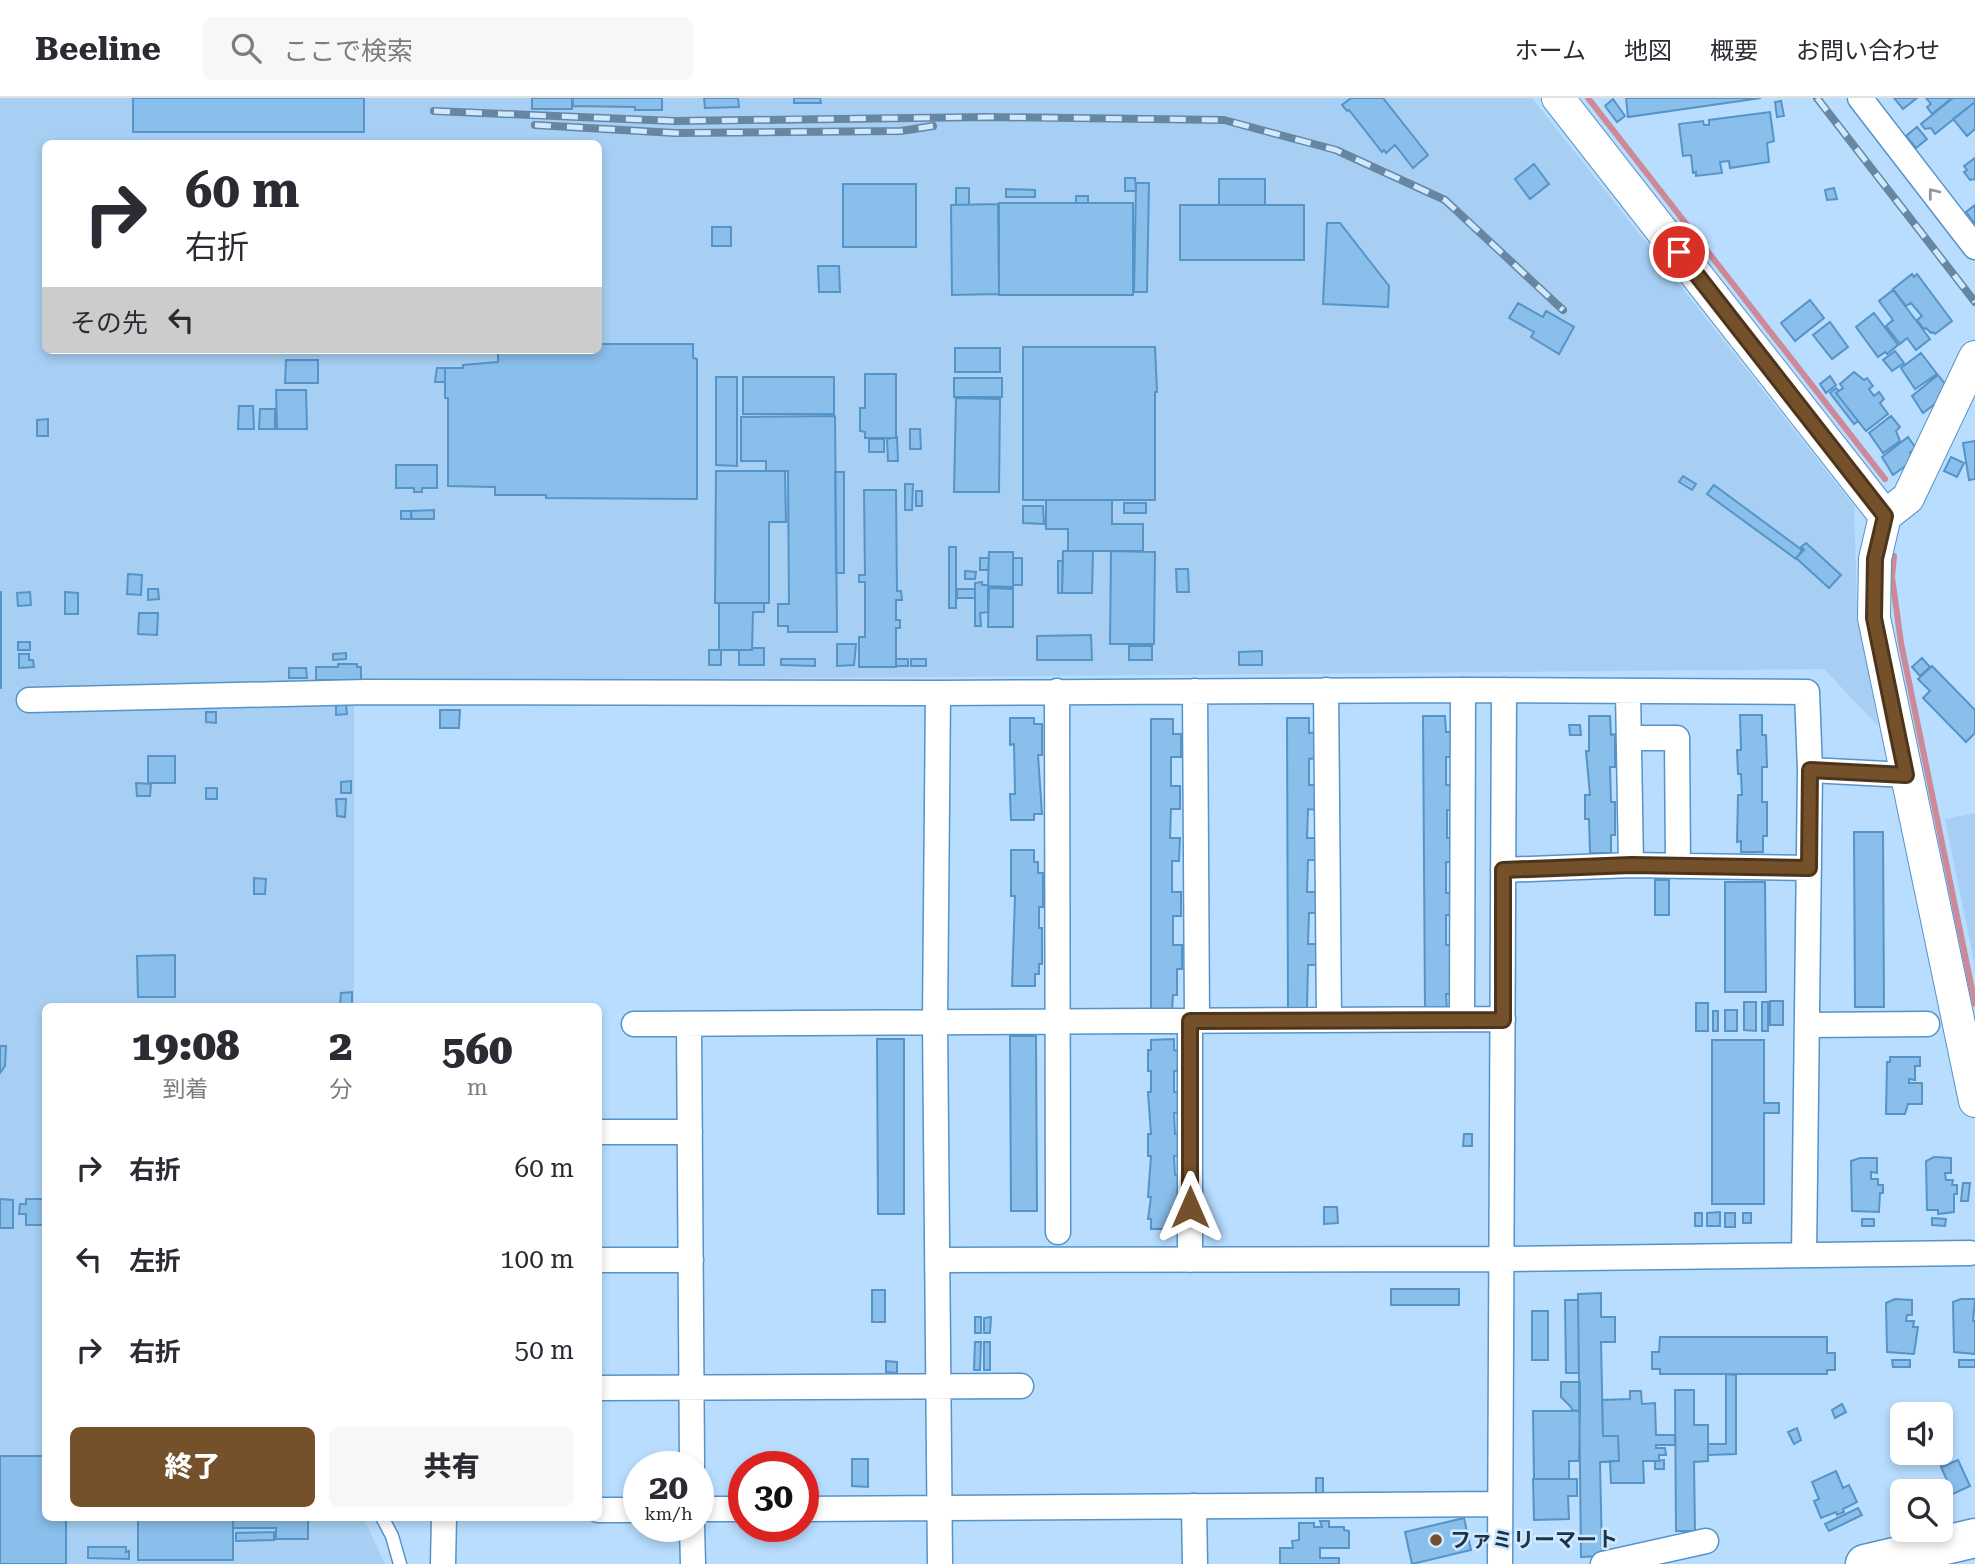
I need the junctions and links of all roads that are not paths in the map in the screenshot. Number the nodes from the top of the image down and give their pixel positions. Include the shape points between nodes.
1 (1558, 98) edge
2 (1860, 98) edge
3 (1975, 247) edge
4 (1975, 357) edge
5 (1885, 516) junction
6 (1326, 690) junction
7 (1463, 690) junction
8 (1504, 690) junction
9 (1057, 691) junction
10 (1195, 691) junction
11 (1628, 691) junction
12 (938, 693) junction
13 (30, 700) dead end
14 (1629, 738) junction
15 (1810, 770) junction
16 (1906, 775) junction
17 (1631, 865) junction
18 (1678, 866) junction
19 (1809, 868) junction
20 (1503, 870) junction
21 (1462, 1019) junction
22 (1329, 1020) junction
23 (1503, 1020) junction
24 (1194, 1021) junction
25 (935, 1022) junction
26 (1057, 1022) junction
27 (634, 1024) dead end
28 (689, 1024) junction
29 (1927, 1024) dead end
30 (1807, 1026) junction
31 (1975, 1101) edge
32 (602, 1132) edge
33 (690, 1132) junction
34 (1058, 1232) dead end
35 (1970, 1253) dead end
36 (1804, 1255) junction
37 (602, 1259) edge
38 (691, 1259) junction
39 (938, 1259) junction
40 (1190, 1259) junction
41 (1502, 1259) junction
42 (1021, 1385) dead end
43 (939, 1386) junction
44 (691, 1387) junction
45 (602, 1388) edge
46 (692, 1451) edge
47 (1500, 1504) junction
48 (1194, 1506) junction
49 (940, 1508) junction
50 (819, 1509) edge
51 (602, 1510) edge
52 (623, 1510) edge
53 (384, 1521) edge
54 (444, 1521) edge
55 (1975, 1538) edge
56 (1706, 1541) dead end
57 (692, 1542) edge
58 (400, 1564) edge
59 (443, 1564) edge
60 (692, 1564) edge
61 (940, 1564) edge
62 (1195, 1564) edge
63 (1500, 1564) edge
64 (1602, 1564) edge
65 (1865, 1564) edge

1 - 5 street
3 -> 2 street
4 - 5 street via 1908,498
5 - 16 street via 1875,559 1874,618
6 - 7 street
6 - 10 street
6 - 22 street
7 - 8 street
7 - 21 street
8 - 11 street
8 - 20 street
9 - 10 street
9 - 12 street
9 - 26 street
10 - 24 street
11 - 14 street
11 - 15 street via 1807,692
12 - 13 street via 366,692
12 - 25 street
14 - 17 street
14 - 18 street via 1677,738
15 - 16 street
15 - 19 street
16 - 31 street
17 - 18 street
17 - 20 street
18 - 19 street
19 - 30 street
20 - 23 street
21 - 22 street
21 - 23 street
22 - 24 street
23 - 41 street
24 - 26 street
24 - 40 street
25 - 26 street
25 - 28 street
25 - 39 street
26 - 34 street
27 - 28 street
28 - 33 street
29 - 30 street
30 - 36 street
32 - 33 street
33 - 38 street
35 - 36 street
36 - 41 street
37 - 38 street
38 - 44 street
39 - 40 street
39 - 43 street
40 - 41 street
41 - 47 street
42 - 43 street
43 - 44 street
43 - 49 street
44 - 45 street
44 - 46 street
47 - 48 street
47 - 63 street
48 - 49 street
48 - 62 street
49 - 50 street
49 - 61 street
51 - 52 street
53 - 58 lane
54 - 59 street
55 - 65 main road
56 - 64 street
57 - 60 street

